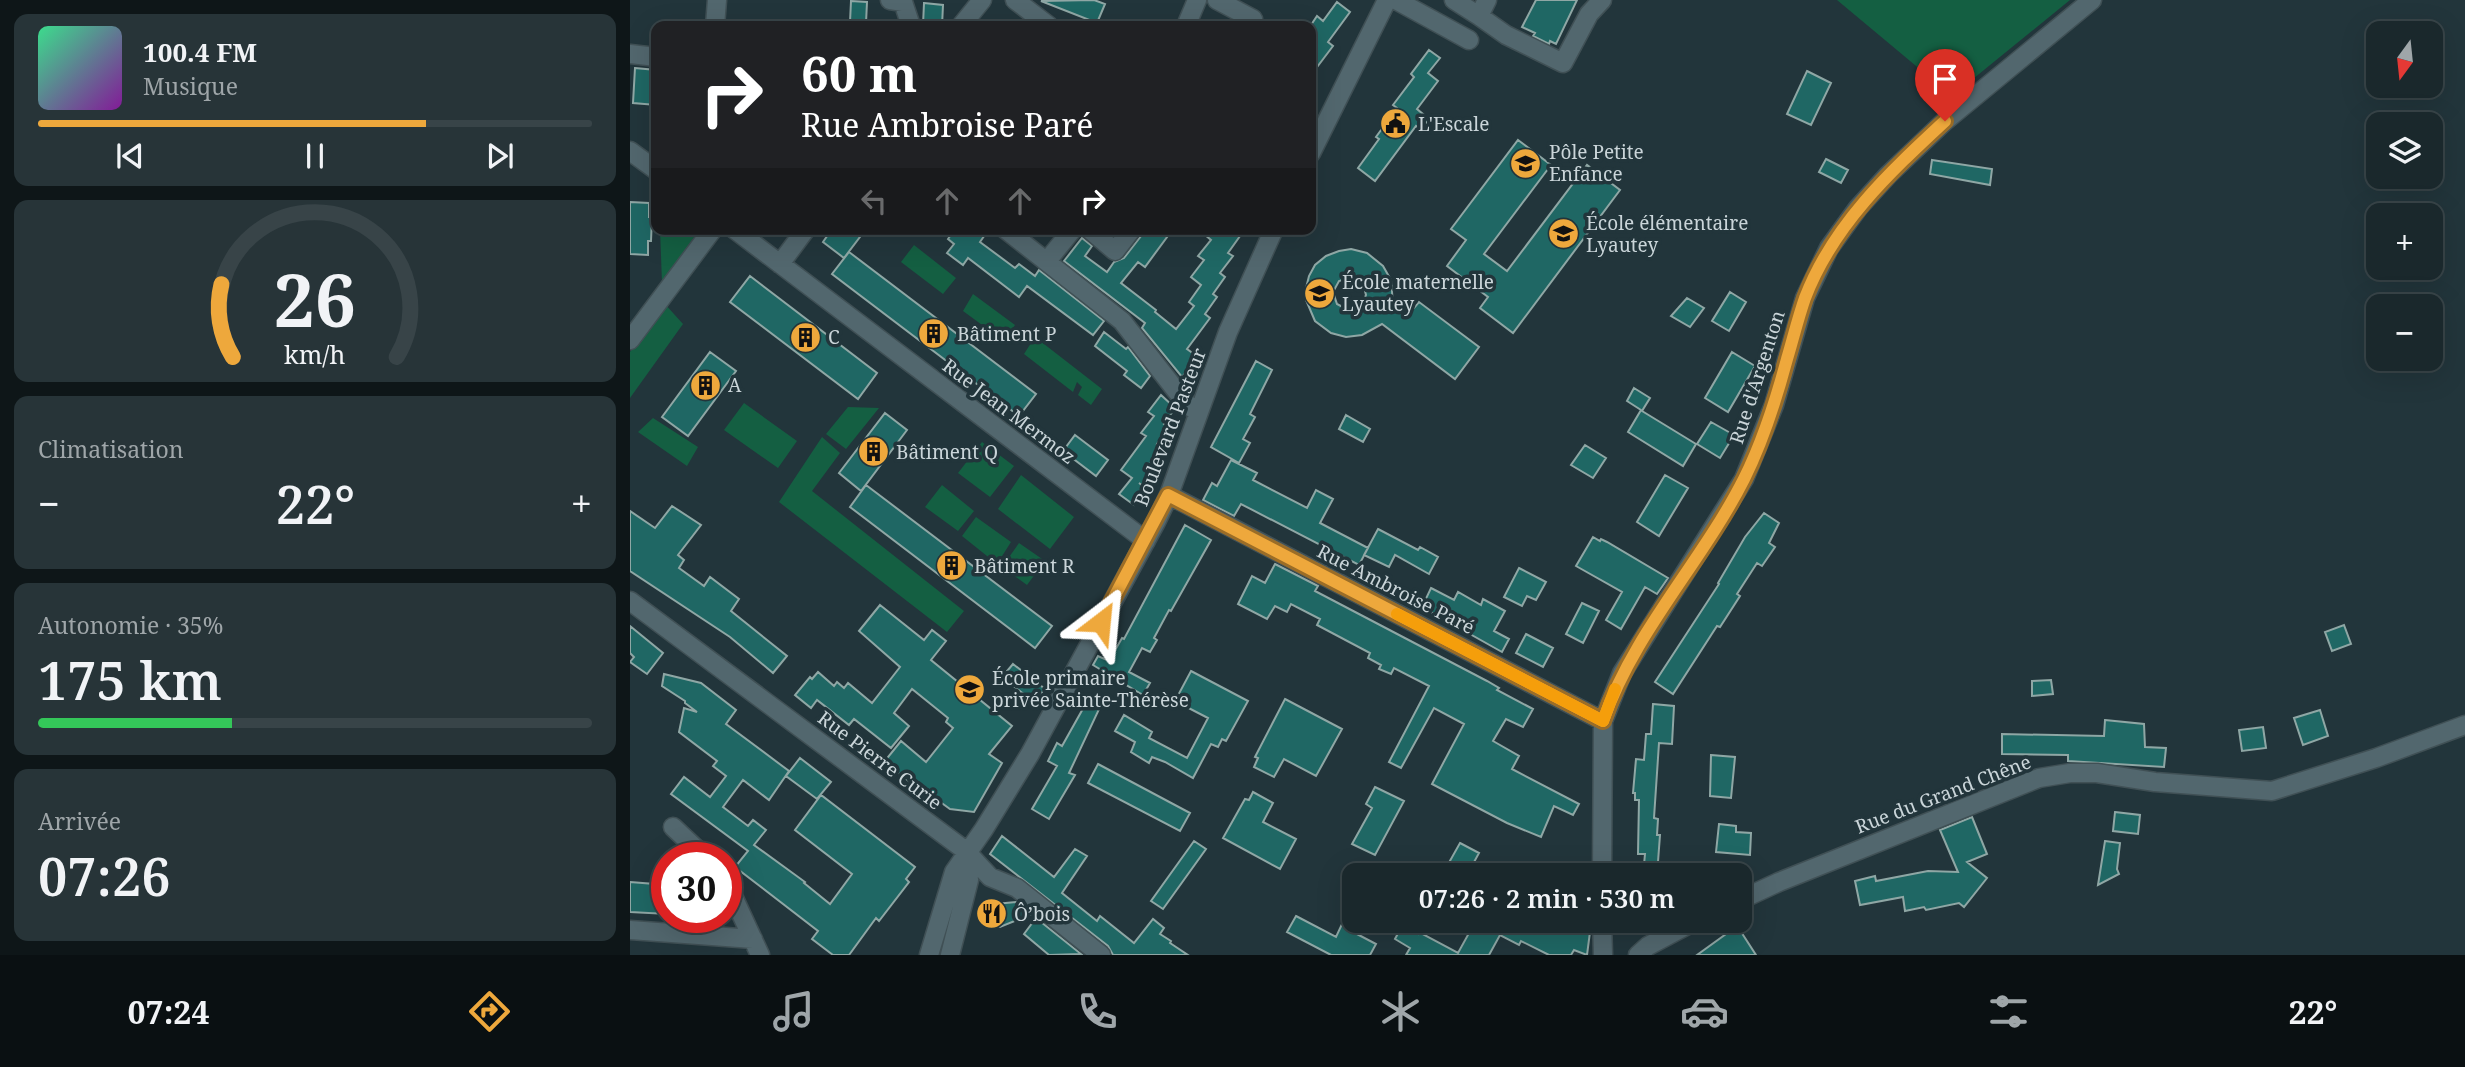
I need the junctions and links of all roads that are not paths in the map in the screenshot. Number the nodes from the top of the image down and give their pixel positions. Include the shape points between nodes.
1 (717, 0) edge
2 (890, 0) edge
3 (982, 0) edge
4 (1015, 0) edge
5 (1197, 0) edge
6 (1217, 0) edge
7 (1387, 0) edge
8 (1396, 0) edge
9 (1454, 0) edge
10 (1602, 0) edge
11 (2092, 0) edge
12 (1483, 8) edge
13 (1253, 19) dead end
14 (715, 21) edge
15 (909, 21) edge
16 (965, 21) edge
17 (1042, 21) edge
18 (1188, 21) edge
19 (1469, 40) dead end
20 (630, 54) edge
21 (651, 56) edge
22 (1316, 143) edge
23 (630, 151) edge
24 (651, 166) edge
25 (709, 235) edge
26 (742, 235) edge
27 (802, 235) edge
28 (1014, 235) edge
29 (1068, 235) edge
30 (1096, 235) edge
31 (1127, 235) edge
32 (1271, 235) edge
33 (1047, 261) junction
34 (780, 264) junction
35 (630, 340) edge
36 (1198, 413) junction
37 (1168, 495) junction
38 (1146, 541) junction
39 (633, 609) edge
40 (1603, 721) junction
41 (2465, 725) edge
42 (673, 827) dead end
43 (689, 842) edge
44 (966, 851) junction
45 (1602, 863) edge
46 (1752, 894) edge
47 (742, 915) edge
48 (630, 930) edge
49 (1602, 933) edge
50 (1672, 933) edge
51 (757, 947) edge
52 (929, 955) edge
53 (950, 955) edge
54 (1101, 955) edge
55 (1603, 955) edge
56 (1638, 955) edge

1 - 14 street
2 - 15 street via 903,2
3 - 16 street
4 - 17 street
5 - 18 street
6 - 13 street
7 - 22 street
8 - 19 street
9 - 12 street
10 - 12 street via 1589,14 1563,62 1506,35
11 - 40 street, Rue d'Argenton via 1945,121 1888,175 1829,248 1805,298 1774,405 1744,479 1622,673
20 - 21 street
23 - 24 street
25 - 35 street
26 - 34 street, Rue Jean Mermoz
27 - 34 street
28 - 33 street
29 - 33 street
30 - 31 street via 1115,251
32 - 36 street, Boulevard Pasteur
33 - 36 street via 1122,321
34 - 38 street, Rue Jean Mermoz
36 - 37 street, Boulevard Pasteur
37 - 38 street, Boulevard Pasteur
37 - 40 street, Rue Ambroise Paré
38 - 44 street, Boulevard Pasteur via 1030,754
39 - 44 street, Rue Pierre Curie
40 - 45 street
41 - 46 street, Rue du Grand Chêne via 2272,791 2097,773 2039,778
42 - 43 street
44 - 52 street, Boulevard Pasteur via 954,872
44 - 53 street via 970,880
44 - 54 street, Rue Pierre Curie via 989,877 1017,888
47 - 51 street
48 - 51 street
49 - 55 street
50 - 56 street

